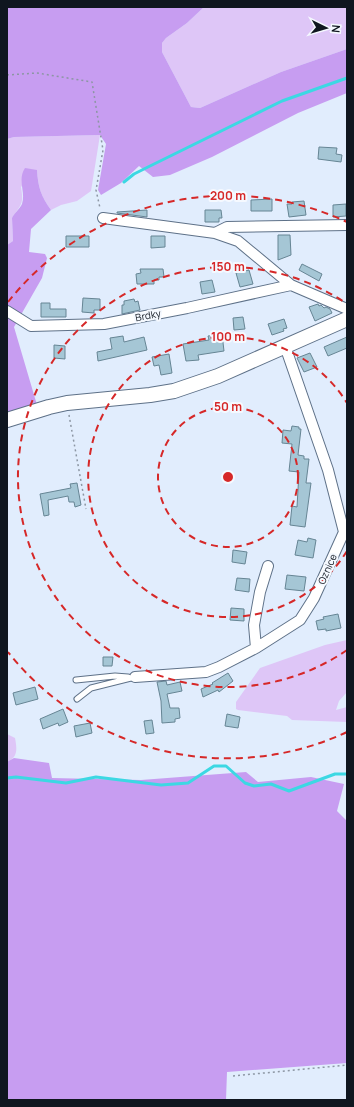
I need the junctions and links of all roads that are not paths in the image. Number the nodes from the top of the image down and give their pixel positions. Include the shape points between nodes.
1 (103, 218) road end
2 (347, 225) edge
3 (215, 233) junction
4 (291, 285) junction
5 (347, 309) edge
6 (7, 311) edge
7 (347, 319) edge
8 (285, 346) junction
9 (7, 420) edge
10 (344, 512) edge
11 (268, 566) dead end
12 (256, 648) junction
13 (135, 677) junction
14 (85, 678) junction
15 (76, 680) dead end
16 (91, 688) junction
17 (77, 699) dead end

1 - 3 street
2 - 3 street via 227,227
3 - 4 street via 238,241
4 - 5 street
4 - 6 street, Brdky via 104,324 31,326
7 - 8 street
8 - 9 street via 218,376 174,391 67,403
8 - 10 street, Oznice
10 - 12 street, Oznice via 344,532 314,598 300,620
11 - 12 street via 254,624
12 - 13 street, Oznice via 206,672
13 - 14 lane
13 - 16 lane
14 - 15 lane
14 - 16 lane
16 - 17 lane

